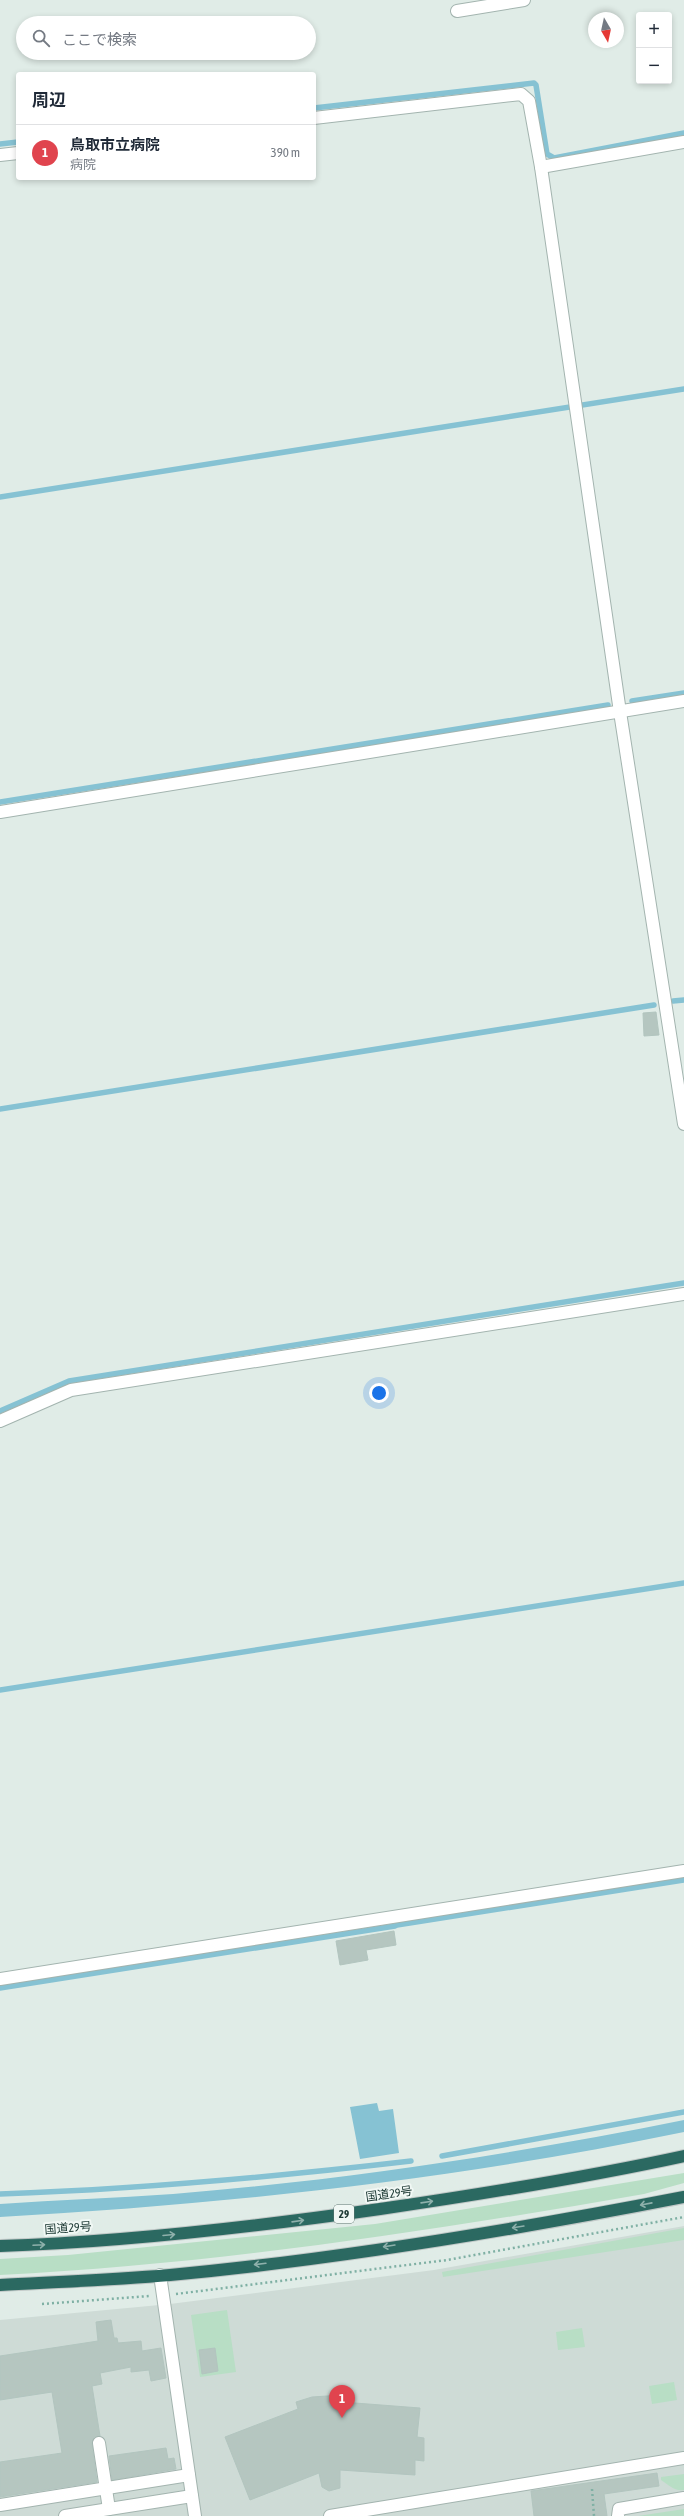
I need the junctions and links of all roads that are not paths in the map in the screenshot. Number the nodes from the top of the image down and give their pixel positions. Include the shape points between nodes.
1 (520, 0) edge
2 (458, 11) dead end
3 (316, 118) edge
4 (684, 142) edge
5 (16, 153) edge
6 (0, 155) edge
7 (541, 167) junction
8 (684, 702) edge
9 (620, 712) junction
10 (0, 812) edge
11 (684, 1124) edge
12 (684, 1294) edge
13 (0, 1421) edge
14 (684, 1871) edge
15 (0, 1979) edge
16 (684, 2156) edge
17 (684, 2196) edge
18 (0, 2246) edge
19 (160, 2275) junction
20 (0, 2286) edge
21 (99, 2443) dead end
22 (684, 2458) edge
23 (189, 2475) junction
24 (106, 2488) junction
25 (192, 2496) junction
26 (684, 2498) edge
27 (0, 2505) edge
28 (109, 2509) junction
29 (65, 2516) edge
30 (195, 2516) edge
31 (330, 2516) edge
32 (618, 2516) edge

1 - 2 street
3 - 7 street via 521,94 529,101
4 - 7 street
5 - 6 street
7 - 9 street
8 - 9 street
9 - 10 street
9 - 11 street
12 - 13 street via 71,1390
14 - 15 street
18 -> 16 highway, 国道29号 / 29 via 157,2236 288,2222 597,2175
17 -> 19 highway via 544,2222 319,2257
19 - 20 highway
19 - 23 street
21 - 24 street
22 - 31 street
23 - 24 street
23 - 25 street
24 - 27 street
24 - 28 street
25 - 28 street
25 - 30 street
26 - 32 street via 622,2509 618,2511
28 - 29 street

